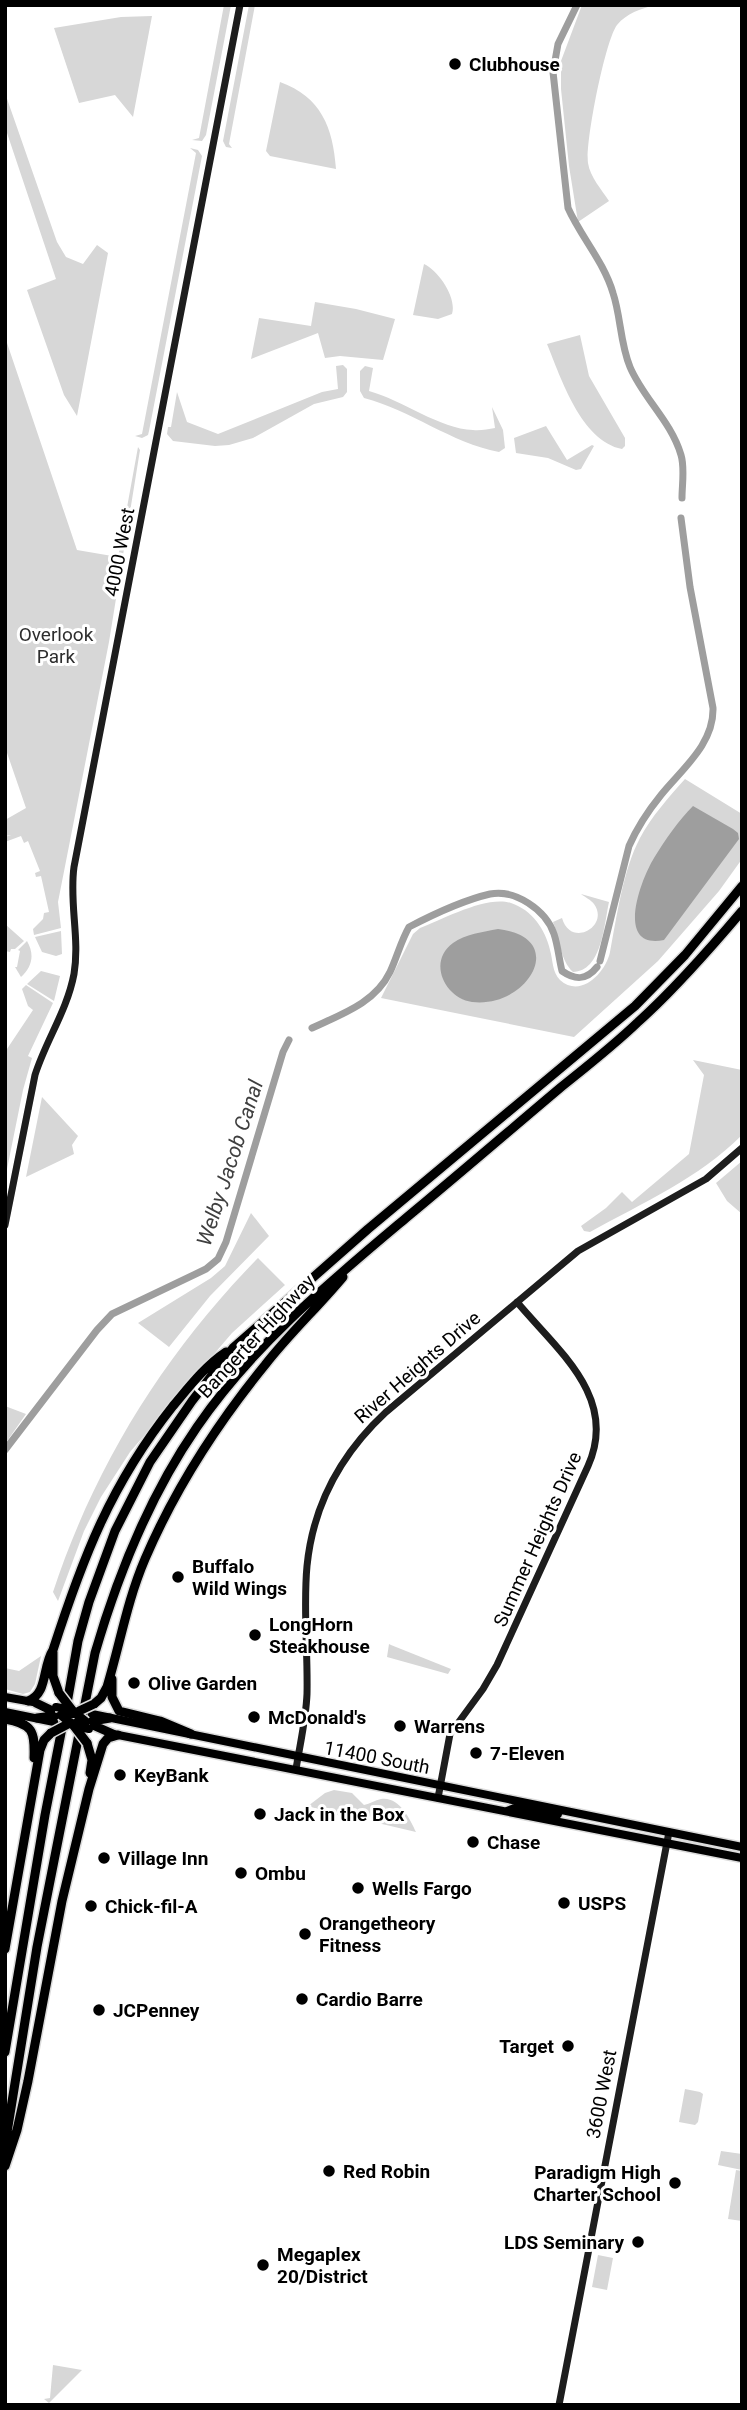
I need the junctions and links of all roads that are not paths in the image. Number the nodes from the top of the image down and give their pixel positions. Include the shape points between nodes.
1 (240, 5) edge
2 (742, 886) edge
3 (742, 911) edge
4 (742, 1148) edge
5 (5, 1225) edge
6 (358, 1257) junction
7 (517, 1302) junction
8 (233, 1348) junction
9 (53, 1650) junction
10 (111, 1672) junction
11 (5, 1697) edge
12 (32, 1702) junction
13 (75, 1711) junction
14 (5, 1712) edge
15 (55, 1714) junction
16 (37, 1718) joint
17 (110, 1718) joint
18 (5, 1719) edge
19 (90, 1719) junction
20 (72, 1725) junction
21 (116, 1734) junction
22 (191, 1734) junction
23 (298, 1757) junction
24 (296, 1769) junction
25 (34, 1780) junction
26 (440, 1785) junction
27 (89, 1789) junction
28 (438, 1798) junction
29 (562, 1810) junction
30 (507, 1811) junction
31 (560, 1822) junction
32 (634, 1824) junction
33 (669, 1832) junction
34 (667, 1843) junction
35 (742, 1847) edge
36 (742, 1858) edge
37 (5, 1949) edge
38 (5, 2052) edge
39 (5, 2145) edge
40 (5, 2166) edge
41 (559, 2405) edge

1 - 5 main road, 4000 West via 74,867 74,974 63,1013 35,1074
2 - 8 highway, Bangerter Highway via 635,1006
3 - 6 highway, Bangerter Highway via 638,1023
4 - 7 main road, River Heights Drive via 706,1179 588,1244
6 - 10 highway via 265,1364 187,1477 144,1561
6 - 39 highway, Bangerter Highway via 279,1331 215,1402 162,1487 120,1576 85,1698
7 - 23 main road, River Heights Drive via 376,1422 331,1482 315,1523 307,1565 307,1692
7 - 26 main road, Summer Heights Drive via 587,1388 596,1411 596,1443 497,1665 450,1734
8 - 9 highway via 215,1359 177,1402 116,1488 90,1543
8 - 38 highway, Bangerter Highway via 150,1462 115,1531 89,1602 45,1815
9 - 12 highway via 41,1691
9 - 13 highway, bridge via 53,1676 59,1693
10 - 19 highway
10 - 22 highway via 112,1698 119,1711
11 - 12 main road
12 - 15 highway
13 - 15 highway, bridge
13 - 19 highway, bridge
13 - 19 highway, bridge
14 - 16 main road
15 - 16 highway
15 - 20 highway, bridge
17 - 19 highway
17 - 22 main road, 11400 South
18 - 25 highway via 22,1722 32,1733
19 - 20 highway, bridge
19 - 21 highway
20 - 25 highway, bridge via 51,1733 42,1744
20 - 27 highway, bridge via 92,1760
21 - 24 main road, 11400 South
21 - 27 highway via 103,1744
22 - 23 main road, 11400 South
23 - 24 main road, River Heights Drive
23 - 26 main road, 11400 South
24 - 28 main road, 11400 South
25 - 37 highway
26 - 28 main road, Summer Heights Drive
26 - 29 main road, 11400 South
27 - 40 highway via 51,1949 28,2081
28 - 30 main road, 11400 South
29 - 30 main road via 559,1814 516,1807
29 - 32 main road, 11400 South
30 - 31 main road, 11400 South
31 - 32 main road via 567,1816
31 - 34 main road, 11400 South
32 - 33 main road, 11400 South
33 - 34 main road, 3600 West
33 - 35 main road, 11400 South
34 - 36 main road, 11400 South
34 - 41 main road, 3600 West

